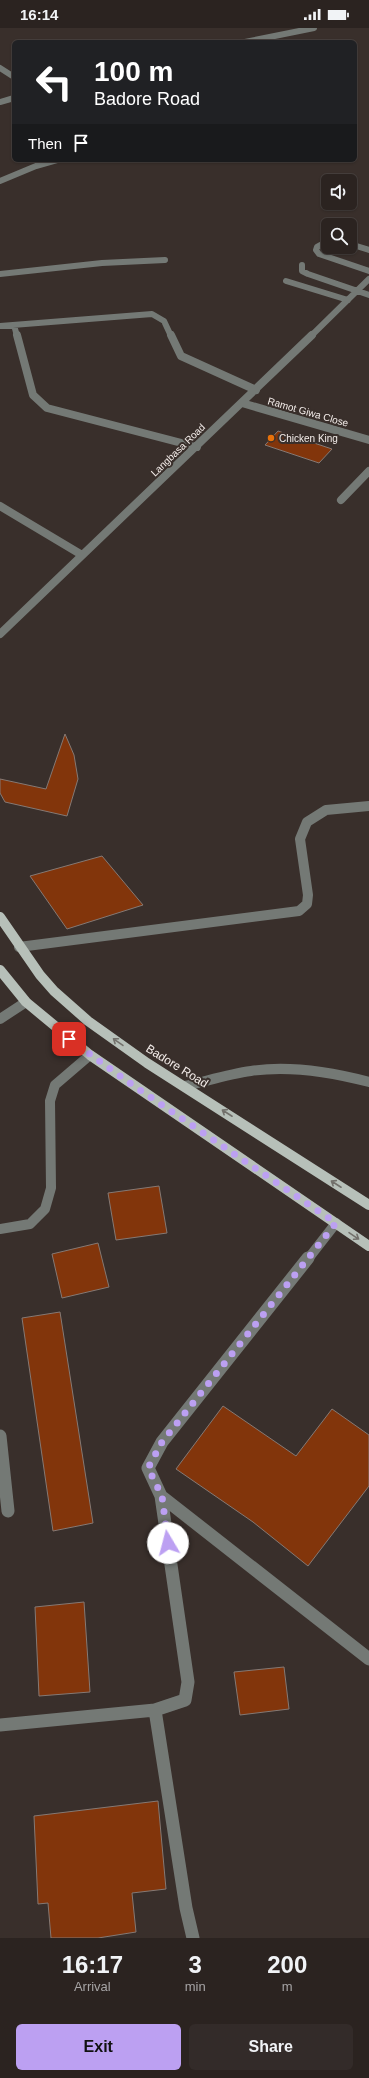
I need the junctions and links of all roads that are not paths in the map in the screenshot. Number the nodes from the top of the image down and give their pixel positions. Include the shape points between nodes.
1 (314, 28) edge
2 (255, 40) edge
3 (0, 68) edge
4 (12, 76) edge
5 (12, 99) edge
6 (0, 102) edge
7 (50, 162) edge
8 (0, 181) edge
9 (321, 245) edge
10 (357, 246) edge
11 (369, 250) edge
12 (165, 260) dead end
13 (302, 265) dead end
14 (369, 271) edge
15 (0, 274) edge
16 (369, 279) edge
17 (286, 281) dead end
18 (358, 290) junction
19 (369, 295) edge
20 (348, 300) junction
21 (14, 325) junction
22 (0, 326) edge
23 (256, 390) junction
24 (242, 403) junction
25 (369, 440) edge
26 (197, 447) junction
27 (369, 471) edge
28 (341, 500) dead end
29 (0, 506) edge
30 (82, 555) junction
31 (0, 634) edge
32 (369, 806) edge
33 (0, 917) edge
34 (19, 947) junction
35 (0, 970) edge
36 (26, 1002) junction
37 (0, 1019) edge
38 (90, 1055) junction
39 (369, 1082) edge
40 (185, 1086) junction
41 (369, 1205) edge
42 (336, 1223) junction
43 (0, 1228) edge
44 (369, 1246) edge
45 (0, 1436) edge
46 (162, 1496) junction
47 (8, 1511) dead end
48 (369, 1658) edge
49 (155, 1710) junction
50 (0, 1725) edge
51 (193, 1938) edge

1 - 2 street
3 - 4 street
5 - 6 street
7 - 8 street
9 - 14 street via 316,250 319,254
10 - 11 street
12 - 15 street via 102,263
13 - 18 street via 301,269 305,272
16 - 18 street, Langbasa Road
17 - 20 street
18 - 19 street
18 - 20 street, Langbasa Road
20 - 23 street, Langbasa Road
21 - 22 street
21 - 23 street via 152,314 161,316 176,351 181,356
21 - 26 street via 33,395 47,408
23 - 24 street, Langbasa Road
24 - 25 street, Ramot Giwa Close
24 - 26 street, Langbasa Road
26 - 30 street, Langbasa Road
27 - 28 street
29 - 30 street
30 - 31 street, Langbasa Road
32 - 34 street via 326,810 307,822 300,839 308,895 307,904 299,911
33 - 34 main road, Badore Road
40 -> 34 main road, Badore Road via 106,1034 56,993
35 - 36 main road
36 - 37 street
36 - 38 main road
38 - 42 main road
38 - 43 street via 55,1085 52,1096 51,1188 45,1209 30,1224
39 - 40 street via 345,1075 287,1070 252,1071
41 -> 40 main road, Badore Road
42 -> 44 main road
42 - 46 street via 162,1442 148,1468
45 - 47 street
46 - 48 street
46 - 49 street via 188,1682 185,1700
49 - 50 street
49 - 51 street

